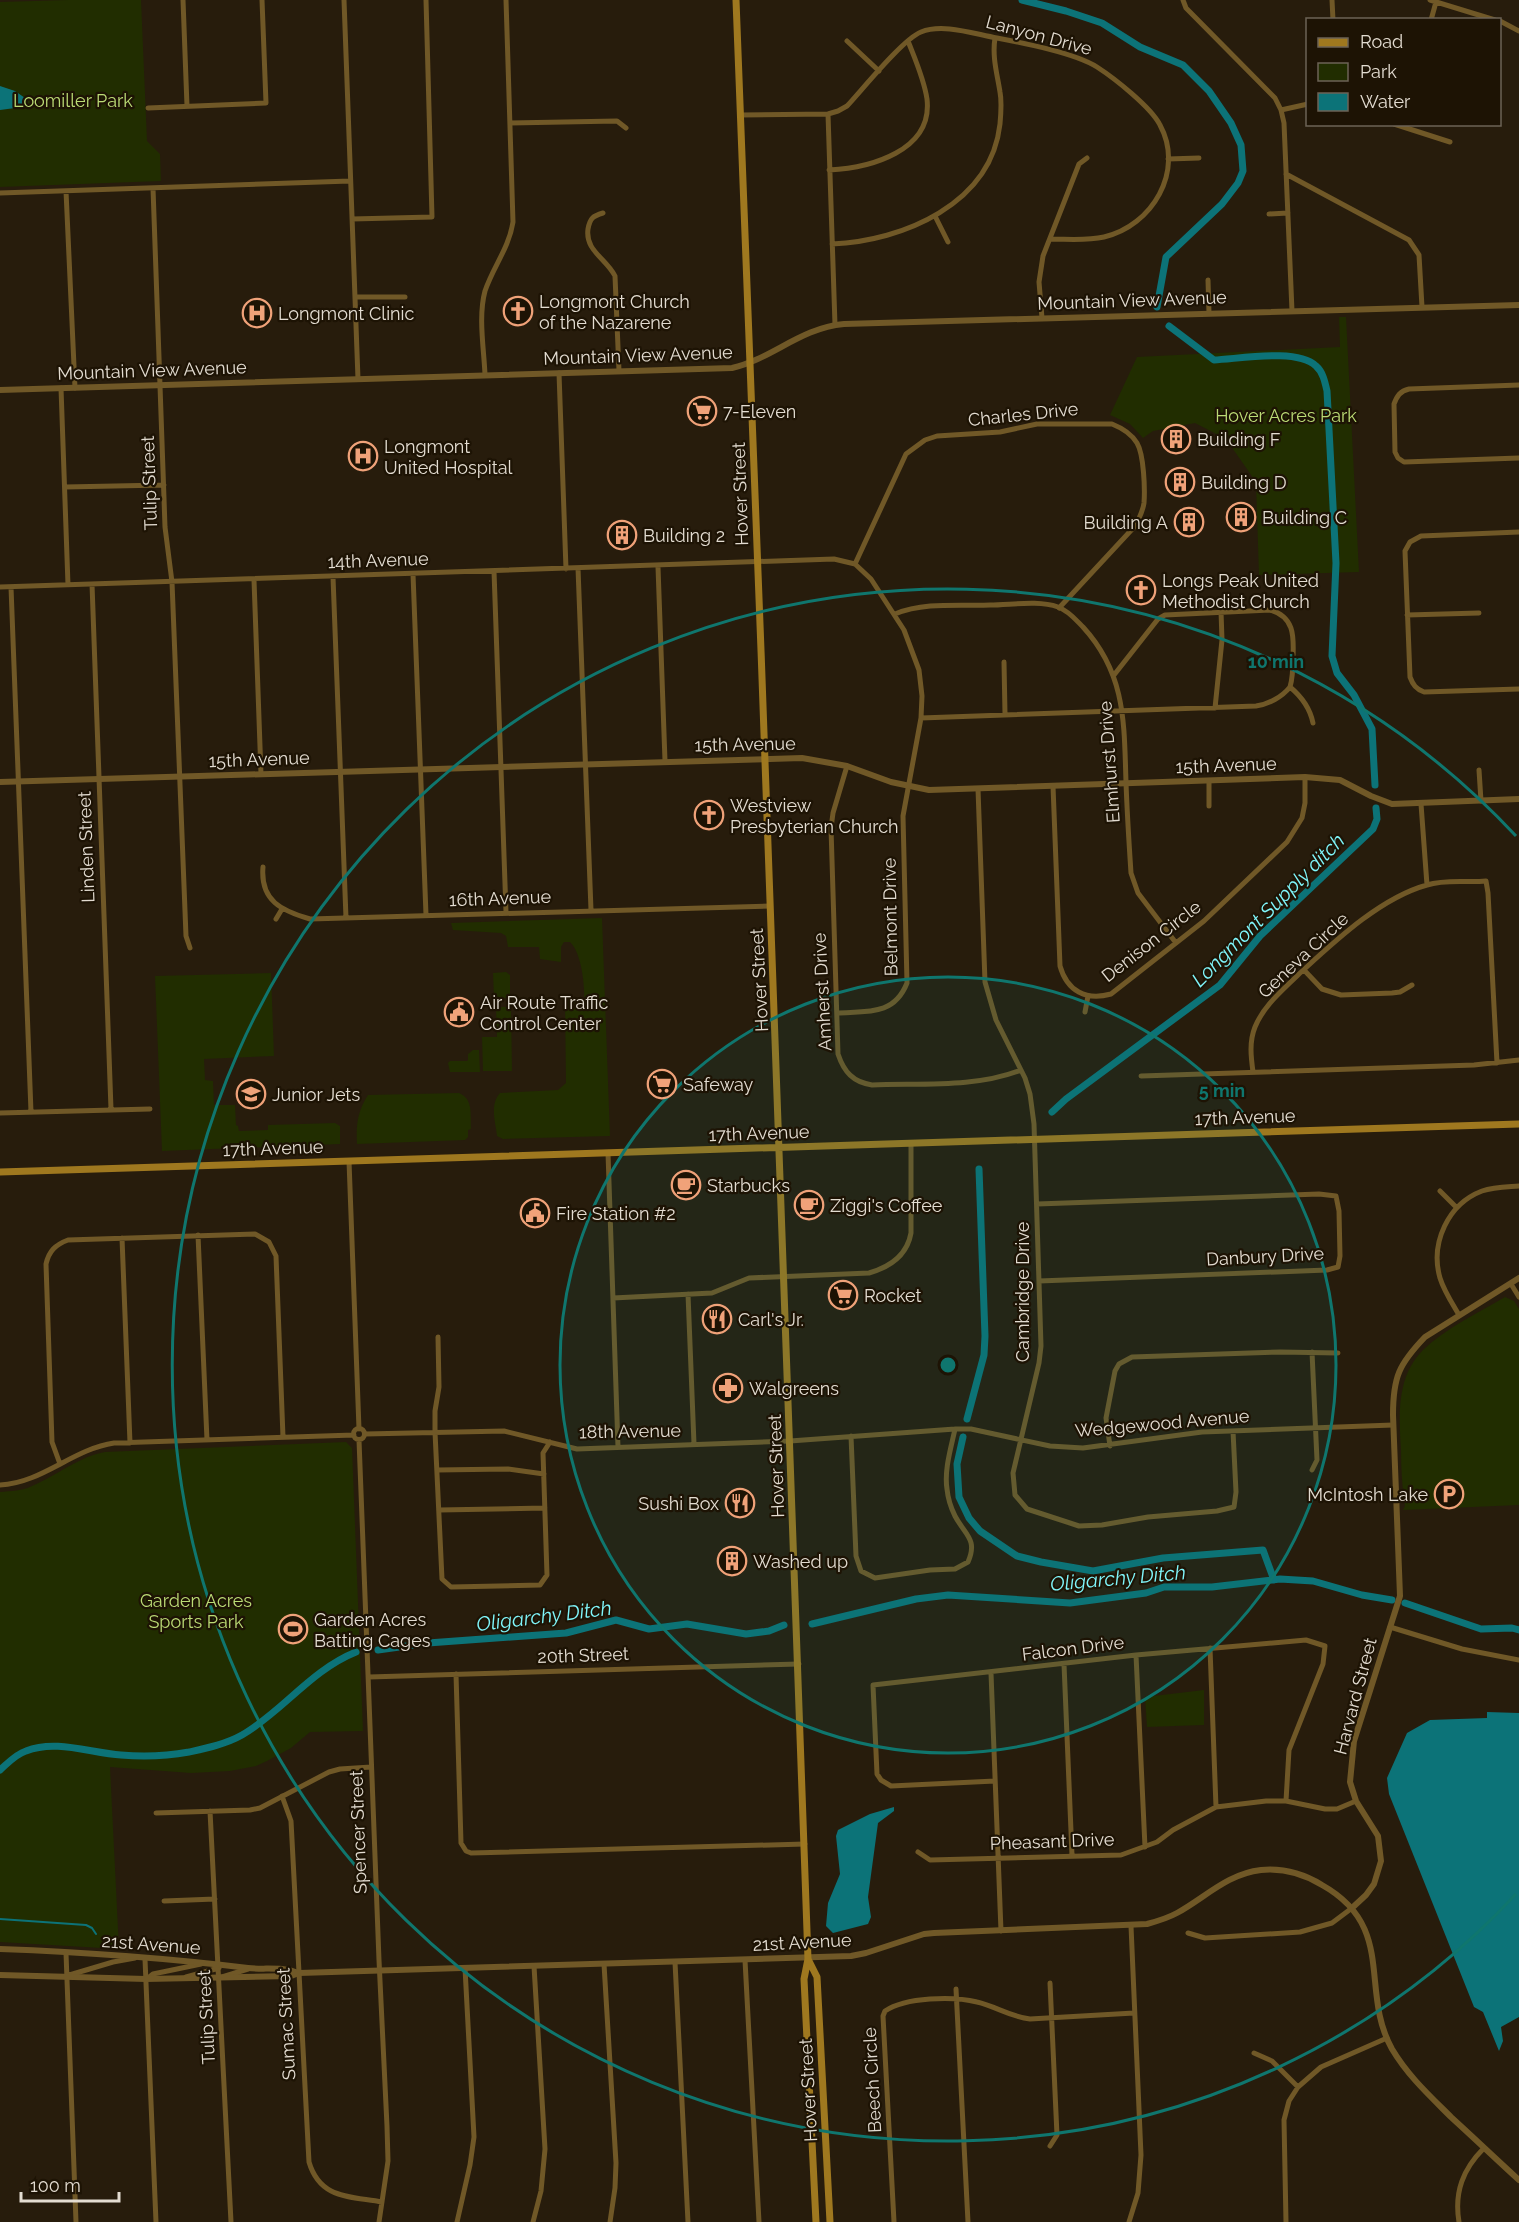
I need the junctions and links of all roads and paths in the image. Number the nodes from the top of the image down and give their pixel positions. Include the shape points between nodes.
1 (183, 0) edge
2 (262, 0) edge
3 (344, 0) edge
4 (426, 0) edge
5 (506, 0) edge
6 (736, 0) edge
7 (1332, 0) edge
8 (1184, 1) edge
9 (1433, 1) edge
10 (1333, 18) edge
11 (1431, 18) edge
12 (1491, 18) edge
13 (1501, 22) edge
14 (1519, 31) edge
15 (995, 38) junction
16 (847, 41) dead end
17 (908, 41) junction
18 (879, 71) junction
19 (1306, 104) edge
20 (187, 106) junction
21 (148, 108) dead end
22 (1281, 110) junction
23 (828, 114) junction
24 (740, 115) junction
25 (510, 123) junction
26 (1400, 126) edge
27 (626, 128) dead end
28 (1450, 142) dead end
29 (1087, 158) dead end
30 (1199, 158) dead end
31 (1168, 159) junction
32 (829, 170) junction
33 (1286, 174) junction
34 (350, 182) junction
35 (153, 188) junction
36 (66, 190) junction
37 (0, 193) edge
38 (603, 213) dead end
39 (1288, 213) junction
40 (1269, 214) dead end
41 (936, 216) junction
42 (352, 219) junction
43 (1050, 239) junction
44 (948, 242) dead end
45 (832, 244) junction
46 (1208, 280) dead end
47 (356, 297) junction
48 (405, 297) dead end
49 (1519, 305) edge
50 (1422, 308) junction
51 (1292, 311) junction
52 (1209, 313) junction
53 (1042, 318) junction
54 (835, 325) junction
55 (750, 363) junction
56 (619, 371) junction
57 (559, 373) junction
58 (485, 375) junction
59 (358, 379) junction
60 (161, 385) junction
61 (1519, 385) edge
62 (61, 388) junction
63 (75, 388) junction
64 (0, 390) edge
65 (1519, 458) edge
66 (164, 485) junction
67 (64, 487) junction
68 (1519, 532) edge
69 (757, 563) junction
70 (855, 564) junction
71 (658, 567) junction
72 (578, 568) junction
73 (566, 569) junction
74 (494, 571) junction
75 (412, 574) junction
76 (333, 577) junction
77 (254, 580) junction
78 (172, 582) junction
79 (92, 584) junction
80 (68, 585) junction
81 (0, 587) edge
82 (11, 587) junction
83 (1059, 608) junction
84 (1221, 611) junction
85 (1479, 613) dead end
86 (895, 614) junction
87 (1407, 615) junction
88 (1004, 662) dead end
89 (1114, 675) junction
90 (1290, 687) junction
91 (1519, 689) edge
92 (1215, 708) junction
93 (1124, 712) junction
94 (1005, 714) junction
95 (921, 718) junction
96 (1313, 723) dead end
97 (765, 758) junction
98 (665, 761) junction
99 (585, 764) junction
100 (500, 766) junction
101 (847, 766) junction
102 (420, 769) junction
103 (1479, 770) dead end
104 (340, 771) junction
105 (261, 774) junction
106 (180, 777) junction
107 (1305, 777) junction
108 (98, 779) junction
109 (1209, 781) junction
110 (0, 782) edge
111 (18, 782) junction
112 (1126, 784) junction
113 (1053, 786) junction
114 (908, 787) junction
115 (978, 789) junction
116 (1519, 800) edge
117 (1481, 801) junction
118 (1421, 804) junction
119 (1209, 806) dead end
120 (263, 867) dead end
121 (1427, 885) junction
122 (770, 906) junction
123 (282, 909) junction
124 (591, 910) junction
125 (506, 912) junction
126 (426, 915) junction
127 (346, 918) junction
128 (276, 919) dead end
129 (1176, 943) junction
130 (190, 948) dead end
131 (1304, 970) junction
132 (1412, 985) dead end
133 (1088, 996) junction
134 (1085, 1012) dead end
135 (837, 1013) junction
136 (1519, 1060) edge
137 (1497, 1063) junction
138 (1021, 1070) junction
139 (1253, 1072) junction
140 (1141, 1076) dead end
141 (111, 1109) junction
142 (150, 1109) dead end
143 (31, 1112) junction
144 (0, 1113) edge
145 (1519, 1124) edge
146 (1034, 1139) junction
147 (911, 1143) junction
148 (781, 1148) junction
149 (609, 1153) junction
150 (349, 1161) junction
151 (0, 1172) edge
152 (1519, 1186) edge
153 (1440, 1191) dead end
154 (1037, 1204) junction
155 (1456, 1207) junction
156 (198, 1235) junction
157 (122, 1238) junction
158 (784, 1277) junction
159 (1519, 1278) edge
160 (1040, 1281) junction
161 (1511, 1284) junction
162 (688, 1294) junction
163 (1519, 1297) edge
164 (613, 1298) junction
165 (1459, 1315) junction
166 (438, 1337) dead end
167 (1312, 1352) junction
168 (1338, 1353) dead end
169 (1393, 1425) junction
170 (1317, 1428) junction
171 (359, 1429) junction
172 (955, 1429) junction
173 (1233, 1431) junction
174 (435, 1432) junction
175 (365, 1434) junction
176 (354, 1435) junction
177 (851, 1436) junction
178 (283, 1437) junction
179 (207, 1440) junction
180 (359, 1440) junction
181 (1021, 1440) junction
182 (790, 1441) junction
183 (550, 1442) junction
184 (130, 1443) junction
185 (694, 1444) junction
186 (1110, 1446) junction
187 (618, 1447) junction
188 (60, 1464) junction
189 (437, 1470) junction
190 (1312, 1470) dead end
191 (544, 1474) junction
192 (0, 1485) edge
193 (545, 1508) junction
194 (439, 1510) junction
195 (1390, 1627) junction
196 (1210, 1648) junction
197 (1136, 1655) junction
198 (1519, 1660) edge
199 (799, 1664) junction
200 (1064, 1664) junction
201 (991, 1673) junction
202 (456, 1674) junction
203 (369, 1677) junction
204 (371, 1767) junction
205 (995, 1780) junction
206 (282, 1796) junction
207 (1286, 1801) junction
208 (1356, 1801) junction
209 (1216, 1807) junction
210 (210, 1811) junction
211 (156, 1813) dead end
212 (804, 1844) junction
213 (1145, 1847) junction
214 (918, 1852) dead end
215 (1072, 1855) junction
216 (998, 1857) junction
217 (215, 1899) junction
218 (164, 1902) dead end
219 (1352, 1908) junction
220 (1131, 1926) junction
221 (1001, 1931) junction
222 (1188, 1934) dead end
223 (0, 1949) edge
224 (66, 1953) junction
225 (137, 1958) junction
226 (145, 1959) junction
227 (808, 1959) junction
228 (745, 1960) junction
229 (675, 1962) junction
230 (205, 1963) junction
231 (604, 1964) junction
232 (219, 1966) junction
233 (534, 1966) junction
234 (465, 1968) junction
235 (252, 1969) junction
236 (379, 1971) junction
237 (299, 1973) junction
238 (0, 1975) edge
239 (66, 1976) junction
240 (220, 1978) junction
241 (146, 1979) junction
242 (182, 1979) junction
243 (1050, 1983) dead end
244 (956, 1989) dead end
245 (957, 1999) junction
246 (1134, 2013) junction
247 (1052, 2018) junction
248 (1387, 2038) junction
249 (1254, 2053) dead end
250 (1298, 2087) junction
251 (1050, 2146) dead end
252 (1484, 2148) junction
253 (1519, 2180) edge
254 (382, 2202) junction
255 (76, 2222) edge
256 (156, 2222) edge
257 (231, 2222) edge
258 (379, 2222) edge
259 (457, 2222) edge
260 (533, 2222) edge
261 (610, 2222) edge
262 (688, 2222) edge
263 (759, 2222) edge
264 (816, 2222) edge
265 (830, 2222) edge
266 (894, 2222) edge
267 (968, 2222) edge
268 (1129, 2222) edge
269 (1286, 2222) edge
270 (1459, 2222) edge

1 - 20 street
2 - 20 street via 266,103
3 - 34 street
4 - 42 street via 432,217
5 - 25 street
6 - 24 main road, Hover Street
7 - 10 street
8 - 22 street via 1186,8 1275,98
9 - 11 street
9 - 12 street
13 - 14 street
15 - 17 street, Lanyon Drive via 937,29 922,31
15 - 31 street, Lanyon Drive via 1097,66 1152,112 1166,136
15 - 41 street via 993,53 1001,103 996,144 976,181
16 - 18 street
17 - 18 street, Lanyon Drive
17 - 32 street via 927,98 927,112 919,134 901,150 862,166
18 - 23 street, Lanyon Drive via 847,106
19 - 22 street
20 - 21 street
22 - 33 street
23 - 24 street
23 - 32 street
24 - 55 main road, Hover Street
25 - 27 street via 617,121
25 - 58 street via 513,222 508,244 484,294
26 - 28 street
29 - 43 street via 1079,164
30 - 31 street
31 - 43 street, Lanyon Drive via 1157,200 1136,223 1104,237
32 - 45 street
33 - 39 street
33 - 50 street via 1409,240 1419,255
34 - 35 street
34 - 42 street
35 - 36 street
35 - 60 street, Tulip Street
36 - 37 street
36 - 63 street
38 - 56 street via 590,220 587,235 592,249 615,276
39 - 40 street
39 - 51 street
41 - 44 street
41 - 45 street via 873,240
42 - 47 street
43 - 53 street via 1040,273
45 - 54 street
46 - 52 street
47 - 48 street
47 - 59 street
49 - 50 street, Mountain View Avenue
50 - 51 street, Mountain View Avenue
51 - 52 street, Mountain View Avenue
52 - 53 street, Mountain View Avenue
53 - 54 street, Mountain View Avenue
54 - 55 street, Mountain View Avenue via 809,332
55 - 56 street, Mountain View Avenue via 732,368
55 - 69 main road, Hover Street
56 - 57 street, Mountain View Avenue
57 - 58 street, Mountain View Avenue
57 - 73 street
58 - 59 street, Mountain View Avenue
59 - 60 street, Mountain View Avenue
60 - 63 street, Mountain View Avenue
60 - 66 street, Tulip Street
61 - 65 street via 1409,388 1396,397 1394,404 1395,452 1404,462
62 - 63 street, Mountain View Avenue
62 - 64 street, Mountain View Avenue
62 - 67 street
66 - 67 street
66 - 78 street, Tulip Street
67 - 80 street
68 - 87 street via 1421,536 1410,542 1405,551
69 - 70 street via 834,559
69 - 71 street, 14th Avenue
69 - 97 main road, Hover Street
70 - 83 street, Charles Drive via 906,454 925,440 1037,424 1112,424 1131,435 1141,454 1141,515
70 - 86 street, Belmont Drive via 871,579
71 - 72 street, 14th Avenue
71 - 98 street
72 - 73 street, 14th Avenue
72 - 99 street
73 - 74 street, 14th Avenue
74 - 75 street, 14th Avenue
74 - 100 street
75 - 76 street, 14th Avenue
75 - 102 street
76 - 77 street, 14th Avenue
76 - 104 street
77 - 78 street, 14th Avenue
77 - 105 street
78 - 79 street, 14th Avenue
78 - 106 street, Tulip Street
79 - 80 street, 14th Avenue
79 - 108 street, Linden Street
80 - 82 street, 14th Avenue
81 - 82 street, 14th Avenue
82 - 111 street
83 - 86 street via 1021,604 913,608
83 - 89 street, Elmhurst Drive via 1090,634
84 - 89 street via 1165,615 1158,619
84 - 90 street via 1270,610 1285,617 1294,634
84 - 92 street
85 - 87 street
86 - 95 street, Belmont Drive via 919,670
87 - 91 street via 1410,677 1418,690
88 - 94 street
89 - 93 street, Elmhurst Drive
90 - 92 street via 1268,704
90 - 96 street via 1307,705
92 - 93 street
93 - 94 street
93 - 112 street, Elmhurst Drive
94 - 95 street
95 - 114 street, Belmont Drive
97 - 98 street, 15th Avenue
97 - 101 street, 15th Avenue via 802,758
97 - 122 main road, Hover Street
98 - 99 street, 15th Avenue
99 - 100 street, 15th Avenue
99 - 124 street
100 - 102 street, 15th Avenue
100 - 125 street
101 - 114 street, 15th Avenue
101 - 135 street, Amherst Drive via 831,828
102 - 104 street, 15th Avenue
102 - 126 street
103 - 117 street
104 - 105 street, 15th Avenue
104 - 127 street
105 - 106 street, 15th Avenue
106 - 108 street, 15th Avenue
106 - 130 street, Tulip Street via 186,936
107 - 109 street, 15th Avenue
107 - 118 street, 15th Avenue via 1340,780 1392,804
107 - 129 street, Denison Circle via 1302,818 1287,842
108 - 111 street, 15th Avenue
108 - 141 street, Linden Street
109 - 112 street, 15th Avenue
109 - 119 street
110 - 111 street, 15th Avenue
111 - 143 street
112 - 113 street, 15th Avenue
112 - 129 street, Elmhurst Drive via 1134,885
113 - 115 street, 15th Avenue
113 - 133 street, Denison Circle via 1060,966 1067,984
114 - 115 street, 15th Avenue
114 - 135 street, Belmont Drive via 903,816 907,983 903,993 888,1007
115 - 138 street, Cambridge Drive via 985,982 996,1020
116 - 117 street, 15th Avenue
117 - 118 street, 15th Avenue
118 - 121 street
120 - 123 street via 262,882 270,898
121 - 131 street, Geneva Circle via 1352,926
121 - 137 street, Geneva Circle via 1486,881
122 - 124 street, 16th Avenue
122 - 148 main road, Hover Street
123 - 127 street, 16th Avenue via 310,919
123 - 128 street
124 - 125 street, 16th Avenue
125 - 126 street, 16th Avenue
126 - 127 street, 16th Avenue
129 - 133 street, Denison Circle via 1111,994
131 - 132 street via 1322,988 1341,995 1400,992
131 - 139 street, Geneva Circle via 1273,999 1255,1026
133 - 134 street
135 - 138 street, Amherst Drive via 842,1065 850,1077 864,1084 982,1081
136 - 137 street
137 - 139 street
138 - 146 street, Cambridge Drive via 1030,1094
139 - 140 street
141 - 142 street
141 - 143 street
143 - 144 street
145 - 146 main road, 17th Avenue
146 - 147 main road, 17th Avenue
146 - 154 street, Cambridge Drive
147 - 148 main road, 17th Avenue
147 - 158 street via 911,1233 900,1257 869,1273
148 - 149 main road, 17th Avenue
148 - 158 main road, Hover Street
149 - 150 main road, 17th Avenue
149 - 164 street
150 - 151 main road, 17th Avenue
150 - 171 street
152 - 155 street via 1483,1191
153 - 155 street
154 - 160 street, Cambridge Drive
154 - 160 street, Danbury Drive via 1319,1194 1336,1196 1339,1211 1338,1267 1327,1270
155 - 165 street via 1440,1238 1438,1268
156 - 157 street
156 - 178 street via 255,1234 274,1249
156 - 179 street
157 - 184 street
157 - 188 street via 68,1240 48,1255 52,1442
158 - 162 street via 749,1278 712,1293
158 - 182 main road, Hover Street
159 - 161 street, Harvard Street
160 - 181 street, Cambridge Drive via 1041,1346
161 - 163 street
161 - 165 street, Harvard Street
162 - 164 street
162 - 185 street
164 - 187 street
165 - 169 street, Harvard Street via 1425,1337 1401,1366 1393,1391
166 - 174 street
167 - 168 street
167 - 170 street
167 - 186 street via 1125,1359 1115,1371 1106,1418
169 - 170 street, Wedgewood Avenue
169 - 195 street, Harvard Street via 1400,1596
170 - 173 street, Wedgewood Avenue
170 - 190 street via 1317,1460
171 - 175 street
171 - 176 street
172 - 177 street, Wedgewood Avenue
172 - 177 street via 946,1486 952,1510 970,1538 968,1562 955,1569 874,1578 861,1571 856,1556
172 - 181 street, Wedgewood Avenue
173 - 181 street, Cambridge Drive via 1234,1507 1079,1526 1027,1509 1020,1503 1013,1487 1013,1473
173 - 186 street, Wedgewood Avenue
174 - 175 street, 18th Avenue
174 - 183 street, 18th Avenue via 504,1431
174 - 189 street
175 - 180 street
176 - 178 street
176 - 180 street
177 - 182 street, Wedgewood Avenue
178 - 179 street
179 - 184 street
180 - 203 street, Spencer Street
181 - 186 street, Wedgewood Avenue via 1083,1448
182 - 185 street, 18th Avenue
182 - 199 main road, Hover Street
183 - 187 street, 18th Avenue via 577,1449
183 - 191 street via 543,1453
184 - 188 street via 99,1446
185 - 187 street, 18th Avenue
188 - 192 street via 27,1480
189 - 191 street via 508,1469
189 - 194 street
191 - 193 street
193 - 194 street
193 - 194 street via 547,1575 540,1585 451,1587 442,1580
195 - 198 street via 1462,1649
195 - 208 street, Harvard Street via 1354,1741 1350,1782
196 - 197 street, Falcon Drive
196 - 207 street, Falcon Drive via 1306,1640 1325,1646 1323,1664 1289,1750
196 - 209 street
197 - 200 street, Falcon Drive
197 - 213 street
199 - 202 street, 20th Street
199 - 212 main road, Hover Street
200 - 201 street, Falcon Drive
200 - 215 street
201 - 205 street
201 - 205 street, Falcon Drive via 873,1685 877,1773 885,1784
202 - 203 street, 20th Street
202 - 212 street via 463,1847 471,1853
203 - 204 street, Spencer Street
204 - 206 street via 329,1772
204 - 236 street, Spencer Street
205 - 216 street
206 - 210 street via 260,1808
206 - 237 street, Sumac Street via 291,1821
207 - 208 street, Pheasant Drive via 1325,1809
207 - 209 street, Pheasant Drive
208 - 219 street, Harvard Street via 1375,1829 1381,1861 1374,1884
209 - 213 street, Pheasant Drive
210 - 211 street
210 - 217 street, Tulip Street
212 - 227 main road, Hover Street
213 - 215 street, Pheasant Drive via 1121,1855
214 - 216 street, Pheasant Drive via 930,1860
215 - 216 street, Pheasant Drive
216 - 221 street
217 - 218 street
217 - 232 street, Tulip Street
219 - 220 street, 21st Avenue via 1315,1880 1281,1870 1263,1870 1228,1879 1163,1919
219 - 222 street via 1332,1923 1300,1932 1205,1938
219 - 248 street via 1368,1934 1373,1952 1380,2014
220 - 221 street, 21st Avenue
220 - 246 street
221 - 227 street, 21st Avenue via 924,1934 866,1953
223 - 224 street, 21st Avenue
224 - 225 street, 21st Avenue
224 - 239 street
225 - 226 street, 21st Avenue
225 - 239 street
226 - 230 street, 21st Avenue
226 - 241 street
227 - 228 street, 21st Avenue
227 - 264 main road, Hover Street via 804,1979
227 - 265 main road, Hover Street via 817,1977
228 - 229 street, 21st Avenue
228 - 263 street
229 - 231 street, 21st Avenue
229 - 262 street
230 - 232 street, 21st Avenue
230 - 241 street
231 - 233 street, 21st Avenue
231 - 261 street via 616,2163
232 - 235 street, 21st Avenue
232 - 240 street, Tulip Street
232 - 242 street
233 - 234 street, 21st Avenue
233 - 260 street via 545,2149 541,2192
234 - 236 street, 21st Avenue
234 - 259 street via 474,2137
235 - 237 street, 21st Avenue via 289,1969
235 - 240 street
236 - 237 street, 21st Avenue
236 - 254 street, Spencer Street via 388,2161
237 - 240 street, 21st Avenue
237 - 254 street, Sumac Street via 312,2174 333,2193
238 - 239 street, 21st Avenue
239 - 241 street, 21st Avenue
239 - 255 street
240 - 242 street, 21st Avenue
240 - 257 street, Tulip Street
241 - 242 street, 21st Avenue
241 - 256 street
243 - 247 street
244 - 245 street
245 - 247 street, Beech Circle via 978,2002 1019,2018
245 - 266 street, Beech Circle via 911,2002 888,2009 883,2016
245 - 267 street
246 - 247 street, Beech Circle
246 - 268 street via 1141,2165
247 - 251 street via 1057,2135
248 - 250 street via 1321,2067
248 - 252 street via 1418,2086
249 - 250 street via 1272,2061
250 - 269 street via 1284,2120
252 - 253 street
252 - 270 street via 1462,2180
254 - 258 street, Spencer Street

